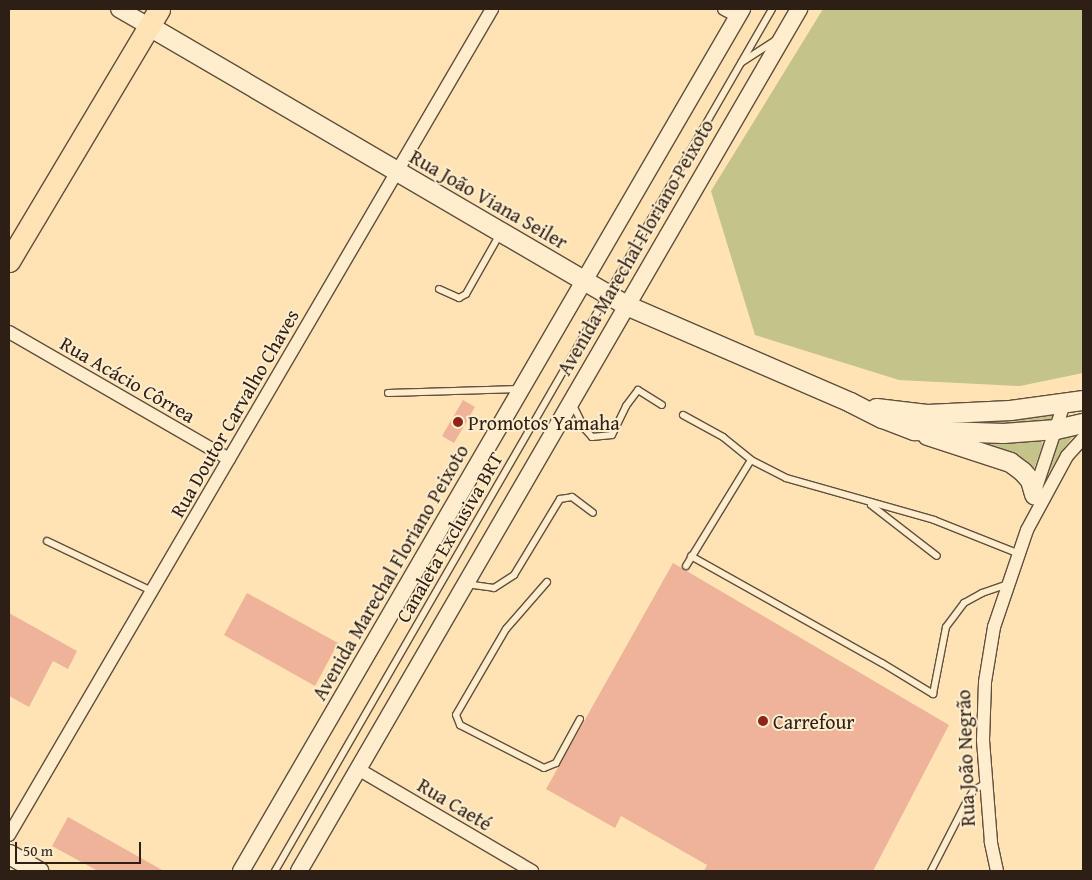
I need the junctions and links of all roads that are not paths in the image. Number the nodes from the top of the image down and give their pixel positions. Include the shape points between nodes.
1 (119, 9) edge
2 (492, 9) edge
3 (772, 9) edge
4 (799, 9) edge
5 (735, 11) edge
6 (154, 17) edge
7 (782, 36) junction
8 (741, 62) junction
9 (397, 171) junction
10 (501, 232) junction
11 (9, 261) edge
12 (584, 280) junction
13 (439, 289) dead end
14 (608, 294) junction
15 (626, 306) junction
16 (9, 332) edge
17 (521, 389) junction
18 (388, 393) dead end
19 (1083, 400) edge
20 (571, 402) junction
21 (850, 402) junction
22 (1064, 404) junction
23 (662, 406) dead end
24 (683, 416) dead end
25 (1083, 423) edge
26 (1056, 428) junction
27 (914, 430) junction
28 (1083, 438) edge
29 (229, 458) junction
30 (751, 460) junction
31 (1034, 494) junction
32 (867, 502) junction
33 (593, 513) dead end
34 (1027, 530) junction
35 (48, 541) dead end
36 (1017, 553) junction
37 (691, 556) junction
38 (937, 556) dead end
39 (686, 566) dead end
40 (547, 582) dead end
41 (465, 584) junction
42 (1008, 584) junction
43 (152, 591) junction
44 (580, 718) dead end
45 (358, 769) junction
46 (986, 783) junction
47 (9, 835) edge
48 (9, 854) edge
49 (516, 867) edge
50 (39, 871) edge
51 (241, 871) edge
52 (275, 871) edge
53 (299, 871) edge
54 (532, 871) edge
55 (931, 871) edge
56 (997, 871) edge

1 - 6 street, Rua João Viana Seiler
2 - 9 street, Rua Doutor Carvalho Chaves
3 - 8 lane, Canaleta Exclusiva BRT
4 - 7 street, Avenida Marechal Floriano Peixoto
5 - 12 street, Avenida Marechal Floriano Peixoto
6 - 9 main road, Rua João Viana Seiler
6 - 11 main road
7 - 8 lane, Canaleta Exclusiva BRT
7 - 15 street, Avenida Marechal Floriano Peixoto
8 - 14 lane, Canaleta Exclusiva BRT
9 - 10 main road, Rua João Viana Seiler
9 - 29 street, Rua Doutor Carvalho Chaves
10 - 12 main road, Rua João Viana Seiler
10 - 13 lane via 466,294 459,298
12 - 14 main road, Rua João Viana Seiler
12 - 17 street, Avenida Marechal Floriano Peixoto
14 - 15 main road, Rua João Viana Seiler
14 - 52 lane, Canaleta Exclusiva BRT
15 - 20 street, Avenida Marechal Floriano Peixoto
15 - 21 main road, Rua João Viana Seiler
16 - 29 street, Rua Acácio Côrrea
17 - 18 lane
17 - 51 street, Avenida Marechal Floriano Peixoto
19 - 22 main road
20 - 23 lane via 592,437 612,435 638,390
20 - 41 street, Avenida Marechal Floriano Peixoto
21 - 22 main road, Rua João Viana Seiler via 927,414
21 - 27 main road, Rua João Viana Seiler
22 - 26 street, Rua João Negrão
24 - 30 lane via 723,437
25 - 26 main road, Rua João Viana Seiler
26 - 27 main road, Rua João Viana Seiler via 1003,433
26 - 31 street, Rua João Negrão
27 - 31 main road via 1010,462 1030,480
28 - 34 street, Rua João Negrão via 1067,456
29 - 43 street, Rua Doutor Carvalho Chaves
30 - 32 lane via 786,478
30 - 37 lane
31 - 34 street, Rua João Negrão
32 - 36 lane via 934,520
32 - 38 lane
33 - 41 lane via 572,497 560,499 514,575 494,588
34 - 36 street, Rua João Negrão
35 - 43 lane
36 - 42 street, Rua João Negrão
37 - 39 lane
37 - 42 lane via 933,694 946,627 964,603
40 - 44 lane via 506,629 456,715 460,725 544,768 556,763
41 - 45 street, Avenida Marechal Floriano Peixoto
42 - 46 street, Rua João Negrão via 994,627 985,682 983,740
43 - 47 street, Rua Doutor Carvalho Chaves
45 - 49 street, Rua Caeté
45 - 53 street, Avenida Marechal Floriano Peixoto
46 - 55 lane via 974,790 967,801
46 - 56 street, Rua João Negrão via 990,842
48 - 50 main road
49 - 54 street, Rua Caeté

